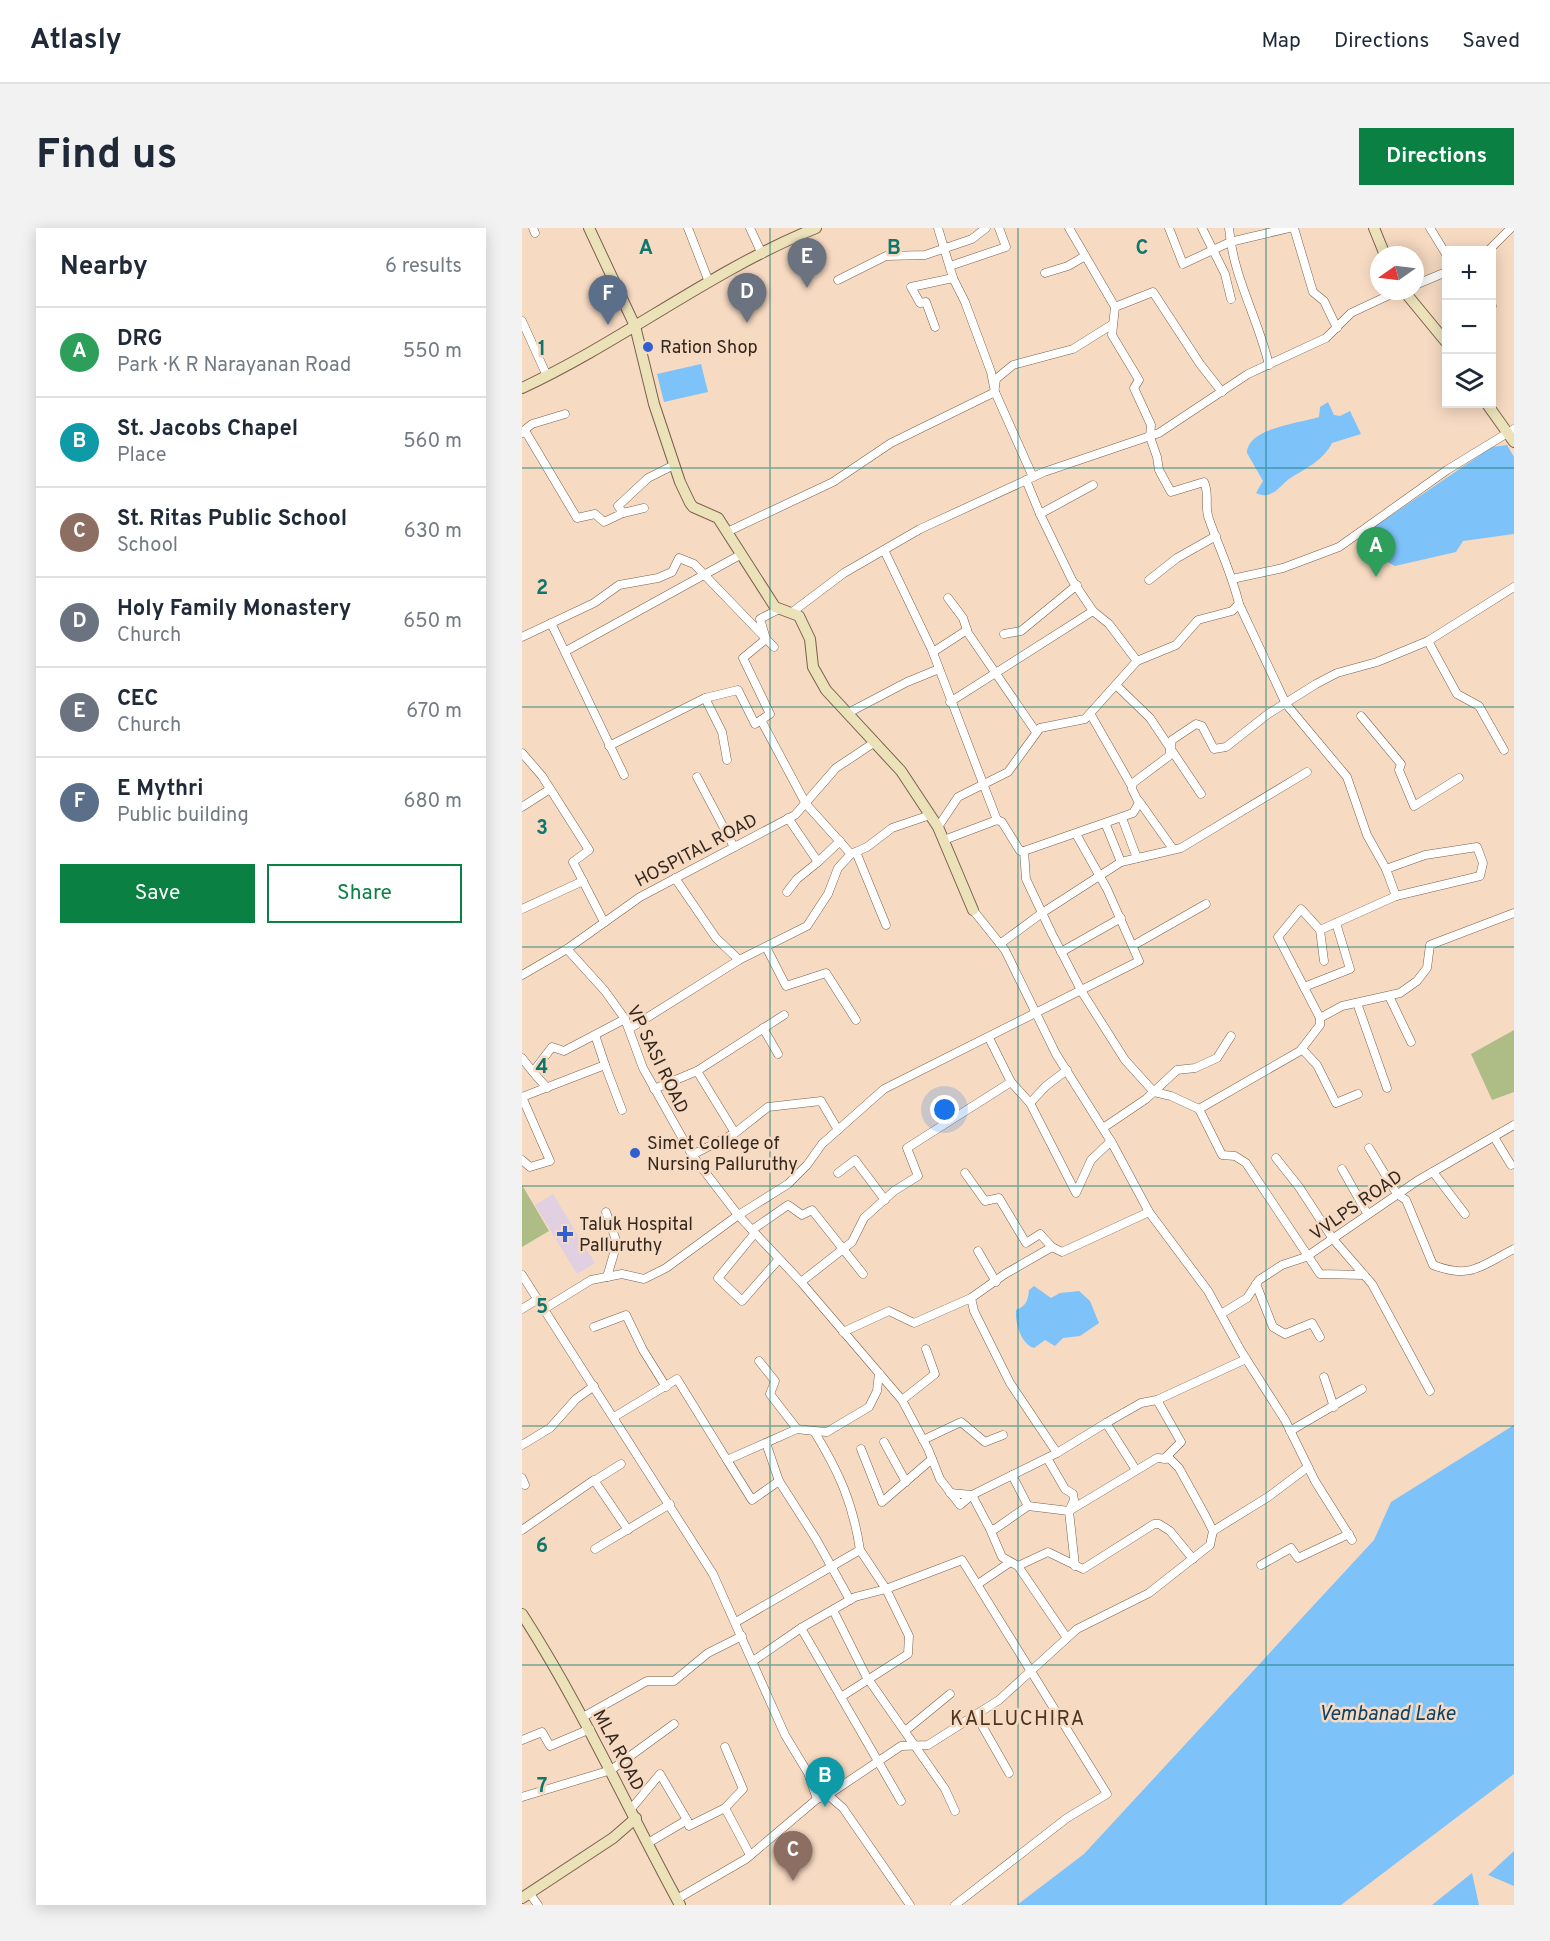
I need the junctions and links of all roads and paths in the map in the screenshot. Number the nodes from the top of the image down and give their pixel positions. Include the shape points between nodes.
1 (589, 228) edge
2 (688, 228) edge
3 (750, 228) edge
4 (816, 228) edge
5 (938, 228) edge
6 (986, 228) edge
7 (999, 228) edge
8 (1069, 228) edge
9 (1169, 228) edge
10 (1202, 228) edge
11 (1229, 228) edge
12 (1289, 228) edge
13 (1294, 228) edge
14 (1374, 228) edge
15 (1430, 228) edge
16 (1511, 228) edge
17 (1230, 242) junction
18 (1381, 246) edge
19 (1493, 246) edge
20 (945, 248) junction
21 (1442, 248) edge
22 (1215, 250) junction
23 (762, 254) junction
24 (1085, 256) junction
25 (950, 266) junction
26 (1045, 273) dead end
27 (1442, 274) edge
28 (953, 278) junction
29 (837, 280) dead end
30 (1424, 281) edge
31 (709, 282) junction
32 (1231, 299) dead end
33 (1379, 300) edge
34 (1411, 300) edge
35 (1115, 307) junction
36 (522, 321) edge
37 (1113, 324) junction
38 (635, 326) junction
39 (935, 327) dead end
40 (1337, 328) junction
41 (1442, 337) edge
42 (1269, 365) junction
43 (547, 376) junction
44 (522, 388) edge
45 (994, 392) junction
46 (1222, 393) junction
47 (1490, 408) edge
48 (565, 414) dead end
49 (522, 433) edge
50 (1509, 433) edge
51 (1150, 437) junction
52 (674, 465) junction
53 (1030, 478) junction
54 (1094, 485) dead end
55 (644, 508) dead end
56 (623, 513) junction
57 (1040, 514) junction
58 (727, 532) junction
59 (1216, 536) junction
60 (884, 550) junction
61 (740, 555) junction
62 (705, 574) junction
63 (1232, 579) junction
64 (1149, 580) dead end
65 (1077, 585) junction
66 (1514, 587) edge
67 (948, 598) dead end
68 (1239, 604) junction
69 (779, 609) junction
70 (1093, 611) junction
71 (791, 613) junction
72 (551, 623) junction
73 (967, 630) junction
74 (1004, 634) dead end
75 (522, 637) edge
76 (766, 639) junction
77 (1428, 641) junction
78 (774, 647) dead end
79 (566, 651) junction
80 (933, 652) junction
81 (1137, 661) junction
82 (939, 669) junction
83 (997, 673) junction
84 (1116, 685) junction
85 (705, 698) junction
86 (950, 702) junction
87 (1286, 704) junction
88 (848, 713) junction
89 (1091, 715) junction
90 (1361, 716) dead end
91 (761, 720) junction
92 (1036, 732) junction
93 (874, 742) junction
94 (609, 746) junction
95 (1170, 749) junction
96 (1504, 750) dead end
97 (522, 753) edge
98 (727, 760) dead end
99 (1307, 772) dead end
100 (624, 775) dead end
101 (697, 777) dead end
102 (1459, 778) dead end
103 (985, 785) junction
104 (1131, 785) junction
105 (550, 789) junction
106 (1201, 794) dead end
107 (1139, 801) junction
108 (806, 804) junction
109 (522, 807) edge
110 (930, 815) junction
111 (789, 818) junction
112 (1122, 818) junction
113 (997, 820) junction
114 (1106, 825) junction
115 (938, 827) junction
116 (1076, 834) junction
117 (944, 840) junction
118 (840, 841) junction
119 (734, 847) junction
120 (1173, 849) junction
121 (1024, 851) junction
122 (854, 853) junction
123 (1137, 858) junction
124 (1121, 861) junction
125 (818, 862) junction
126 (1386, 869) junction
127 (1100, 876) junction
128 (675, 878) junction
129 (583, 881) junction
130 (787, 892) dead end
131 (1396, 896) junction
132 (1206, 904) dead end
133 (522, 909) edge
134 (973, 910) joint
135 (1042, 913) junction
136 (1514, 914) edge
137 (1121, 918) junction
138 (604, 922) junction
139 (1336, 923) junction
140 (886, 925) dead end
141 (1320, 930) junction
142 (1000, 944) junction
143 (1134, 945) junction
144 (766, 947) junction
145 (567, 949) junction
146 (1061, 952) junction
147 (739, 960) junction
148 (1324, 961) dead end
149 (522, 975) edge
150 (1304, 987) junction
151 (1082, 992) junction
152 (1389, 996) junction
153 (1357, 1003) junction
154 (1037, 1014) junction
155 (784, 1015) dead end
156 (1320, 1018) junction
157 (625, 1019) junction
158 (856, 1020) dead end
159 (763, 1028) junction
160 (629, 1029) junction
161 (595, 1035) junction
162 (1231, 1036) dead end
163 (989, 1038) junction
164 (1411, 1042) dead end
165 (1302, 1048) junction
166 (778, 1054) dead end
167 (522, 1058) edge
168 (605, 1065) junction
169 (1067, 1070) junction
170 (697, 1071) junction
171 (533, 1072) junction
172 (1011, 1082) junction
173 (547, 1088) junction
174 (1387, 1088) dead end
175 (654, 1089) junction
176 (1154, 1092) junction
177 (1358, 1094) dead end
178 (522, 1097) edge
179 (1030, 1103) junction
180 (1199, 1108) junction
181 (621, 1110) dead end
182 (1514, 1125) edge
183 (1103, 1128) junction
184 (838, 1130) junction
185 (735, 1133) junction
186 (1494, 1137) junction
187 (1111, 1141) junction
188 (1369, 1149) dead end
189 (692, 1155) junction
190 (1276, 1158) dead end
191 (522, 1160) edge
192 (1510, 1166) dead end
193 (1342, 1169) dead end
194 (1433, 1172) junction
195 (838, 1173) dead end
196 (965, 1173) dead end
197 (1397, 1194) junction
198 (885, 1200) junction
199 (606, 1212) dead end
200 (1149, 1212) junction
201 (1367, 1213) junction
202 (1465, 1214) dead end
203 (738, 1215) junction
204 (753, 1231) junction
205 (1333, 1239) junction
206 (1052, 1247) junction
207 (844, 1248) junction
208 (1514, 1249) edge
209 (978, 1251) dead end
210 (1306, 1257) junction
211 (779, 1259) junction
212 (863, 1274) dead end
213 (522, 1275) edge
214 (1364, 1275) junction
215 (607, 1277) junction
216 (801, 1282) junction
217 (996, 1282) junction
218 (1256, 1284) junction
219 (971, 1298) junction
220 (538, 1299) junction
221 (522, 1309) edge
222 (544, 1309) junction
223 (1221, 1314) junction
224 (594, 1327) dead end
225 (843, 1332) junction
226 (1320, 1337) dead end
227 (926, 1349) dead end
228 (1246, 1359) junction
229 (759, 1361) dead end
230 (879, 1373) junction
231 (1324, 1377) dead end
232 (594, 1386) junction
233 (666, 1386) junction
234 (1362, 1389) dead end
235 (1430, 1391) dead end
236 (902, 1400) junction
237 (1157, 1400) junction
238 (1334, 1407) junction
239 (614, 1417) junction
240 (1106, 1423) junction
241 (797, 1429) junction
242 (814, 1431) junction
243 (1290, 1431) junction
244 (1003, 1435) dead end
245 (923, 1440) junction
246 (884, 1442) dead end
247 (766, 1443) junction
248 (522, 1445) edge
249 (861, 1449) dead end
250 (1056, 1453) junction
251 (1047, 1458) junction
252 (932, 1459) junction
253 (1164, 1459) junction
254 (727, 1460) junction
255 (621, 1464) dead end
256 (1308, 1467) junction
257 (1136, 1470) junction
258 (1012, 1476) junction
259 (594, 1481) junction
260 (779, 1481) junction
261 (906, 1482) junction
262 (972, 1495) junction
263 (670, 1504) junction
264 (1029, 1506) junction
265 (1070, 1511) junction
266 (990, 1529) junction
267 (522, 1530) edge
268 (628, 1530) junction
269 (1213, 1531) junction
270 (595, 1549) dead end
271 (860, 1550) junction
272 (1193, 1559) junction
273 (1009, 1563) junction
274 (1262, 1565) dead end
275 (1018, 1566) junction
276 (1075, 1566) junction
277 (831, 1567) junction
278 (978, 1584) junction
279 (886, 1589) junction
280 (850, 1600) junction
281 (833, 1610) junction
282 (522, 1614) edge
283 (736, 1622) junction
284 (525, 1626) edge
285 (801, 1628) junction
286 (741, 1636) junction
287 (1067, 1638) junction
288 (753, 1661) junction
289 (1033, 1672) junction
290 (868, 1679) junction
291 (950, 1694) dead end
292 (841, 1697) junction
293 (976, 1715) junction
294 (583, 1717) junction
295 (674, 1724) dead end
296 (590, 1729) junction
297 (905, 1731) junction
298 (522, 1740) edge
299 (915, 1745) junction
300 (724, 1747) dead end
301 (876, 1760) junction
302 (611, 1770) junction
303 (1009, 1773) dead end
304 (828, 1795) junction
305 (522, 1797) edge
306 (817, 1799) junction
307 (901, 1801) dead end
308 (725, 1808) junction
309 (956, 1811) dead end
310 (634, 1813) junction
311 (687, 1820) junction
312 (648, 1843) junction
313 (750, 1855) junction
314 (526, 1896) edge
315 (679, 1902) edge
316 (538, 1905) edge
317 (910, 1905) edge
318 (955, 1905) edge

1 - 38 street
2 - 31 street
3 - 23 street
4 - 23 street
5 - 20 street
6 - 20 street
7 - 25 street via 1006,247
8 - 24 street
9 - 22 street via 1184,264
10 - 22 street
11 - 17 street
12 - 17 street
13 - 40 street via 1314,292 1324,301
14 - 18 street
15 - 21 street
16 - 19 street
17 - 22 street
17 - 42 street
20 - 25 street
20 - 29 street via 925,255 886,256
22 - 32 street
23 - 31 street
24 - 26 street
24 - 35 street
25 - 28 street
27 - 30 street
28 - 39 street via 911,287 920,303 926,302
28 - 45 street via 980,342
31 - 38 street
33 - 40 street via 1352,313
34 - 41 street
35 - 37 street
35 - 46 street via 1153,292
36 - 43 street
37 - 45 street via 1074,349 1013,365 996,379
37 - 51 street via 1112,335 1139,380 1134,388 1151,425
38 - 43 street
38 - 52 street
40 - 42 street via 1326,338
42 - 46 street via 1248,374
43 - 44 street
45 - 53 street
45 - 58 street via 891,443 833,482
46 - 51 street
47 - 50 street
48 - 49 street via 532,424
49 - 56 street via 527,434 577,518 595,514 604,522
50 - 63 street via 1447,470 1339,547 1283,568
51 - 53 street
51 - 59 street via 1159,470 1171,492 1204,482 1208,489 1206,510
52 - 56 street via 631,492 618,506
52 - 58 street via 693,507 715,514
53 - 57 street
53 - 60 street
54 - 57 street
55 - 56 street
57 - 65 street
58 - 61 street
59 - 63 street
59 - 64 street via 1177,558
60 - 71 street via 844,573
60 - 80 street
61 - 62 street
61 - 69 street via 760,588
62 - 72 street via 679,558 672,572 619,585 594,603
62 - 76 street
62 - 79 street
63 - 68 street
65 - 70 street
65 - 74 street via 1021,631
66 - 77 street
67 - 73 street
68 - 81 street via 1232,610 1198,620 1176,645
68 - 87 street
69 - 71 street
69 - 76 street via 760,619
70 - 81 street via 1109,624
70 - 83 street
71 - 88 street via 799,616 810,639 813,667 826,690
72 - 75 street
72 - 79 street
73 - 80 street
73 - 83 street
76 - 78 street
76 - 91 street via 743,658 771,714
77 - 87 street via 1337,674
77 - 96 street via 1457,694 1479,706
79 - 94 street
80 - 82 street
81 - 84 street
82 - 86 street
82 - 88 street via 907,681
83 - 86 street
83 - 92 street
84 - 89 street
84 - 95 street via 1150,718
85 - 91 street via 738,690 754,724
85 - 94 street
85 - 98 street via 722,732
86 - 103 street
87 - 95 street via 1226,747 1214,749 1199,724 1172,740
87 - 126 street via 1347,777 1367,836
88 - 93 street
89 - 92 street via 1078,722 1044,726
89 - 104 street
90 - 102 street via 1401,764 1399,770 1414,806
91 - 108 street
92 - 103 street via 1008,772
93 - 108 street, HOSPITAL ROAD via 836,768
93 - 110 street via 901,771
94 - 100 street
95 - 104 street via 1164,761
95 - 106 street
97 - 105 street
99 - 120 street via 1181,849
101 - 119 street
103 - 113 street
103 - 115 street via 958,797
104 - 107 street
105 - 109 street
105 - 129 street via 589,850 573,862
107 - 112 street via 1136,811
107 - 120 street
108 - 111 street, HOSPITAL ROAD
108 - 118 street
110 - 115 street
110 - 122 street via 892,828
111 - 119 street, HOSPITAL ROAD
111 - 125 street
112 - 114 street
112 - 123 street
113 - 117 street
113 - 121 street via 1020,851
114 - 116 street
114 - 124 street
115 - 117 street
116 - 121 street
116 - 127 street
117 - 134 street
118 - 122 street
118 - 125 street
119 - 128 street, HOSPITAL ROAD
120 - 123 street
121 - 135 street via 1026,879
122 - 140 street
122 - 144 street via 838,868 828,894 807,926
123 - 124 street
124 - 127 street
125 - 130 street
126 - 131 street
126 - 131 street via 1425,855 1478,847 1483,863 1480,876
127 - 135 street
127 - 137 street
128 - 138 street, HOSPITAL ROAD
128 - 147 street via 716,938
129 - 133 street
129 - 138 street
131 - 139 street
132 - 143 street
134 - 142 street
135 - 142 street
135 - 146 street
136 - 152 street via 1430,945 1427,968 1417,981
137 - 143 street
137 - 146 street
138 - 145 street, HOSPITAL ROAD
139 - 141 street
139 - 150 street via 1350,969
141 - 148 street
141 - 150 street via 1301,909 1278,937
142 - 154 street
143 - 151 street via 1139,961
144 - 147 street
144 - 158 street via 786,986 826,973
145 - 149 street, HOSPITAL ROAD
145 - 157 street, VP SASI ROAD
146 - 151 street
147 - 160 street
150 - 156 street
151 - 154 street
151 - 176 street via 1125,1060
152 - 153 street
152 - 164 street
153 - 156 street
153 - 174 street
154 - 163 street
154 - 169 street
155 - 159 street
156 - 165 street via 1320,1025
157 - 160 street, VP SASI ROAD
157 - 161 street
159 - 166 street
159 - 170 street
160 - 175 street, VP SASI ROAD
161 - 168 street
161 - 171 street via 564,1051 552,1047
162 - 176 street via 1217,1058 1195,1068 1177,1070
163 - 172 street
163 - 184 street via 884,1089
165 - 177 street via 1317,1065 1336,1102
165 - 180 street
167 - 171 street
168 - 173 street
168 - 181 street
169 - 179 street
169 - 183 street
170 - 175 street
170 - 185 street
171 - 173 street
172 - 179 street
172 - 198 street via 907,1148 918,1176
173 - 178 street
175 - 189 street, VP SASI ROAD
176 - 180 street
176 - 183 street
178 - 191 street via 550,1161 530,1167
179 - 187 street via 1076,1192 1091,1160
180 - 210 street via 1222,1155 1235,1156 1246,1163
182 - 186 street, VVLPS ROAD
183 - 187 street
184 - 185 street via 821,1101 768,1107
184 - 203 street via 788,1184
185 - 189 street
186 - 192 street
186 - 194 street, VVLPS ROAD
187 - 200 street
188 - 197 street
189 - 203 street, VP SASI ROAD
190 - 205 street
193 - 201 street
194 - 197 street, VVLPS ROAD
194 - 202 street
195 - 198 street via 855,1160
196 - 206 street via 985,1201 999,1198 1026,1243 1040,1234
197 - 201 street, VVLPS ROAD
197 - 208 street via 1406,1200 1432,1265 1446,1270 1478,1270
198 - 207 street via 864,1218 852,1242
199 - 215 street via 617,1243
200 - 206 street via 1062,1252
200 - 223 street via 1196,1272
201 - 205 street, VVLPS ROAD
203 - 204 street, VP SASI ROAD
203 - 215 street via 694,1251 659,1272 644,1279 622,1274
204 - 207 street via 788,1205 802,1215 812,1210
204 - 211 street, VP SASI ROAD
204 - 211 street via 718,1278 742,1301
205 - 210 street, VVLPS ROAD
205 - 214 street
206 - 217 street
207 - 212 street
207 - 216 street
209 - 217 street
210 - 214 street via 1320,1274
210 - 218 street, VVLPS ROAD via 1282,1265
211 - 216 street, VP SASI ROAD
213 - 220 street
214 - 235 street
215 - 222 street via 591,1280
216 - 225 street, VP SASI ROAD
217 - 219 street
218 - 223 street, VVLPS ROAD via 1247,1298
218 - 226 street via 1273,1327 1285,1335 1312,1323
219 - 225 street via 914,1323 889,1311
219 - 250 street via 1010,1383
220 - 221 street
220 - 222 street
222 - 232 street
223 - 228 street
224 - 233 street via 626,1315
225 - 230 street, VP SASI ROAD
227 - 236 street via 935,1374
228 - 237 street
228 - 243 street
229 - 241 street via 775,1381 770,1394
230 - 236 street, VP SASI ROAD
230 - 242 street via 870,1407 827,1432
231 - 238 street
232 - 239 street
232 - 248 street via 576,1399 550,1428
233 - 239 street
233 - 254 street via 677,1379
234 - 238 street
236 - 245 street, VP SASI ROAD
237 - 240 street via 1141,1403
237 - 253 street via 1181,1442
238 - 243 street
239 - 263 street
240 - 250 street
240 - 257 street
241 - 242 street
241 - 247 street
242 - 271 street via 831,1458 855,1514
243 - 256 street
244 - 245 street via 985,1442 961,1422
245 - 252 street, VP SASI ROAD
246 - 261 street
247 - 254 street
247 - 260 street
249 - 261 street via 882,1502
250 - 251 street
251 - 258 street
251 - 265 street via 1065,1489 1073,1494
252 - 261 street
252 - 262 street, VP SASI ROAD via 940,1479 960,1505
253 - 257 street via 1157,1458
253 - 269 street via 1170,1459 1179,1468
254 - 260 street via 752,1500
255 - 259 street
256 - 269 street
256 - 274 street via 1351,1537 1298,1558 1290,1548
257 - 265 street
258 - 262 street
258 - 264 street
259 - 267 street
259 - 268 street
260 - 277 street
262 - 266 street
263 - 268 street
263 - 283 street via 713,1574
264 - 265 street
264 - 266 street via 1003,1526
265 - 276 street
266 - 273 street via 997,1549
268 - 270 street
269 - 272 street via 1210,1545
271 - 277 street
271 - 279 street
272 - 276 street via 1170,1532 1154,1524 1083,1569
272 - 287 street via 1149,1593 1099,1616
273 - 275 street
273 - 278 street
275 - 276 street via 1048,1552
275 - 287 street
277 - 280 street
277 - 283 street
278 - 279 street via 962,1560
278 - 289 street
279 - 280 street
279 - 290 street via 909,1636 908,1654
280 - 281 street
281 - 285 street
281 - 290 street
282 - 284 street, MLA ROAD
283 - 286 street
284 - 294 street, MLA ROAD
285 - 288 street
285 - 292 street
286 - 288 street
286 - 294 street via 708,1653 674,1681 647,1681
287 - 289 street
288 - 306 street
289 - 293 street
289 - 318 street via 1107,1794 1067,1818
290 - 292 street
290 - 297 street
291 - 297 street
292 - 301 street
293 - 299 street via 928,1745
293 - 303 street
294 - 296 street, MLA ROAD
295 - 302 street
296 - 298 street via 550,1746 542,1732
296 - 302 street, MLA ROAD
297 - 299 street
299 - 301 street via 901,1746
299 - 309 street
300 - 308 street via 742,1789
301 - 304 street
301 - 307 street
302 - 305 street
302 - 310 street, MLA ROAD
304 - 306 street
304 - 317 street via 843,1808
306 - 313 street
308 - 311 street via 689,1826
308 - 313 street
310 - 311 street via 660,1774
310 - 312 street, MLA ROAD
310 - 314 street via 613,1838
311 - 312 street
312 - 315 street, MLA ROAD
313 - 315 street
314 - 316 street

